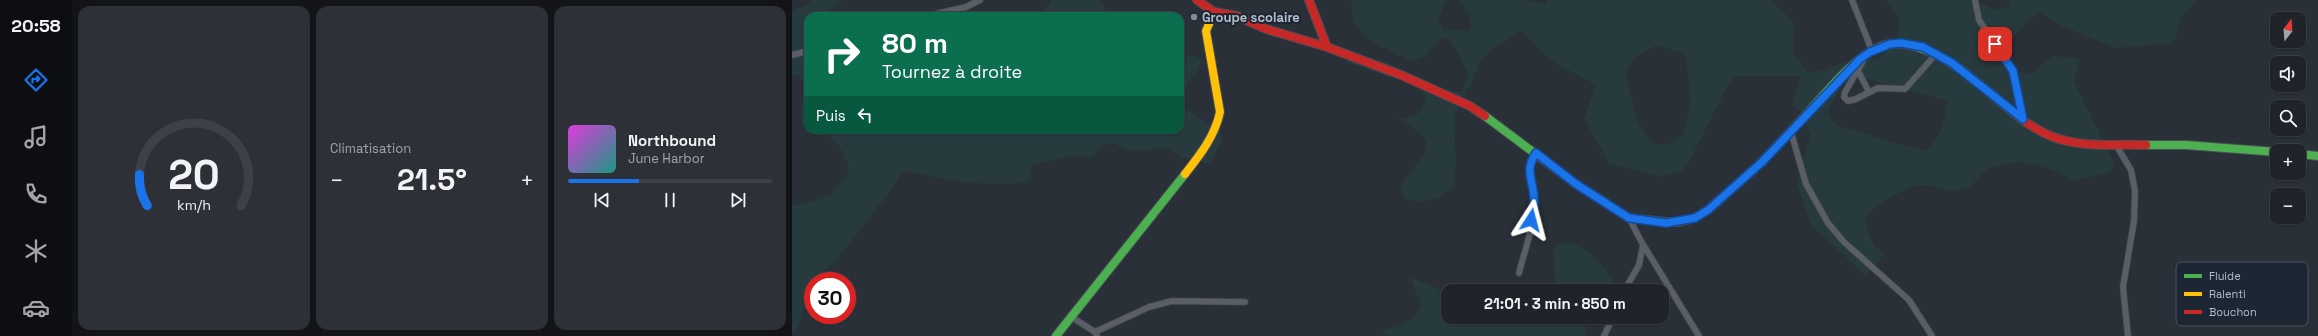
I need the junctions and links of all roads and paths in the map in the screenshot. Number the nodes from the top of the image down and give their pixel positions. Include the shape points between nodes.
1 (980, 0) edge
2 (1197, 0) edge
3 (1308, 0) edge
4 (1852, 0) edge
5 (1975, 0) edge
6 (944, 12) edge
7 (1214, 12) junction
8 (1327, 47) junction
9 (804, 52) edge
10 (1871, 52) junction
11 (1936, 54) junction
12 (792, 56) edge
13 (1857, 69) junction
14 (1869, 92) junction
15 (2023, 119) junction
16 (1791, 132) junction
17 (2116, 145) junction
18 (2270, 151) edge
19 (1536, 153) junction
20 (2306, 155) edge
21 (2318, 156) edge
22 (1629, 218) junction
23 (1643, 245) junction
24 (1519, 273) dead end
25 (1628, 284) edge
26 (1245, 302) dead end
27 (1070, 316) junction
28 (1609, 324) edge
29 (1096, 334) edge
30 (1056, 336) edge
31 (1604, 336) edge
32 (1699, 336) edge
33 (1932, 336) edge
34 (2128, 336) edge

1 - 6 street via 966,7
2 - 7 main road
3 - 8 main road
4 - 10 street
5 - 15 street via 1979,20 2013,71
7 - 8 main road via 1237,16 1266,29
7 - 27 main road via 1206,30 1220,112 1213,135 1153,215
8 - 19 main road via 1401,75 1470,106
9 - 12 street
10 - 11 main road via 1890,44 1901,43 1923,47
10 - 13 street
10 - 16 main road via 1850,68
11 - 14 street via 1905,89 1886,87
11 - 15 main road via 1952,63
13 - 14 street
13 - 14 street via 1844,92 1845,99 1851,101
15 - 17 main road via 2049,136 2065,141
16 - 22 main road via 1712,207 1695,218 1666,223
16 - 33 street via 1803,177 1828,224 1844,242 1909,300
17 - 18 main road via 2186,145
17 - 34 street via 2131,170 2135,191 2134,221 2123,287
19 - 22 main road via 1576,184
19 - 24 street via 1530,162 1529,174 1534,207
20 - 21 main road
22 - 23 street
23 - 25 street via 1639,265
23 - 32 street
26 - 29 street via 1172,301 1149,307
27 - 29 street
27 - 30 main road
28 - 31 street

